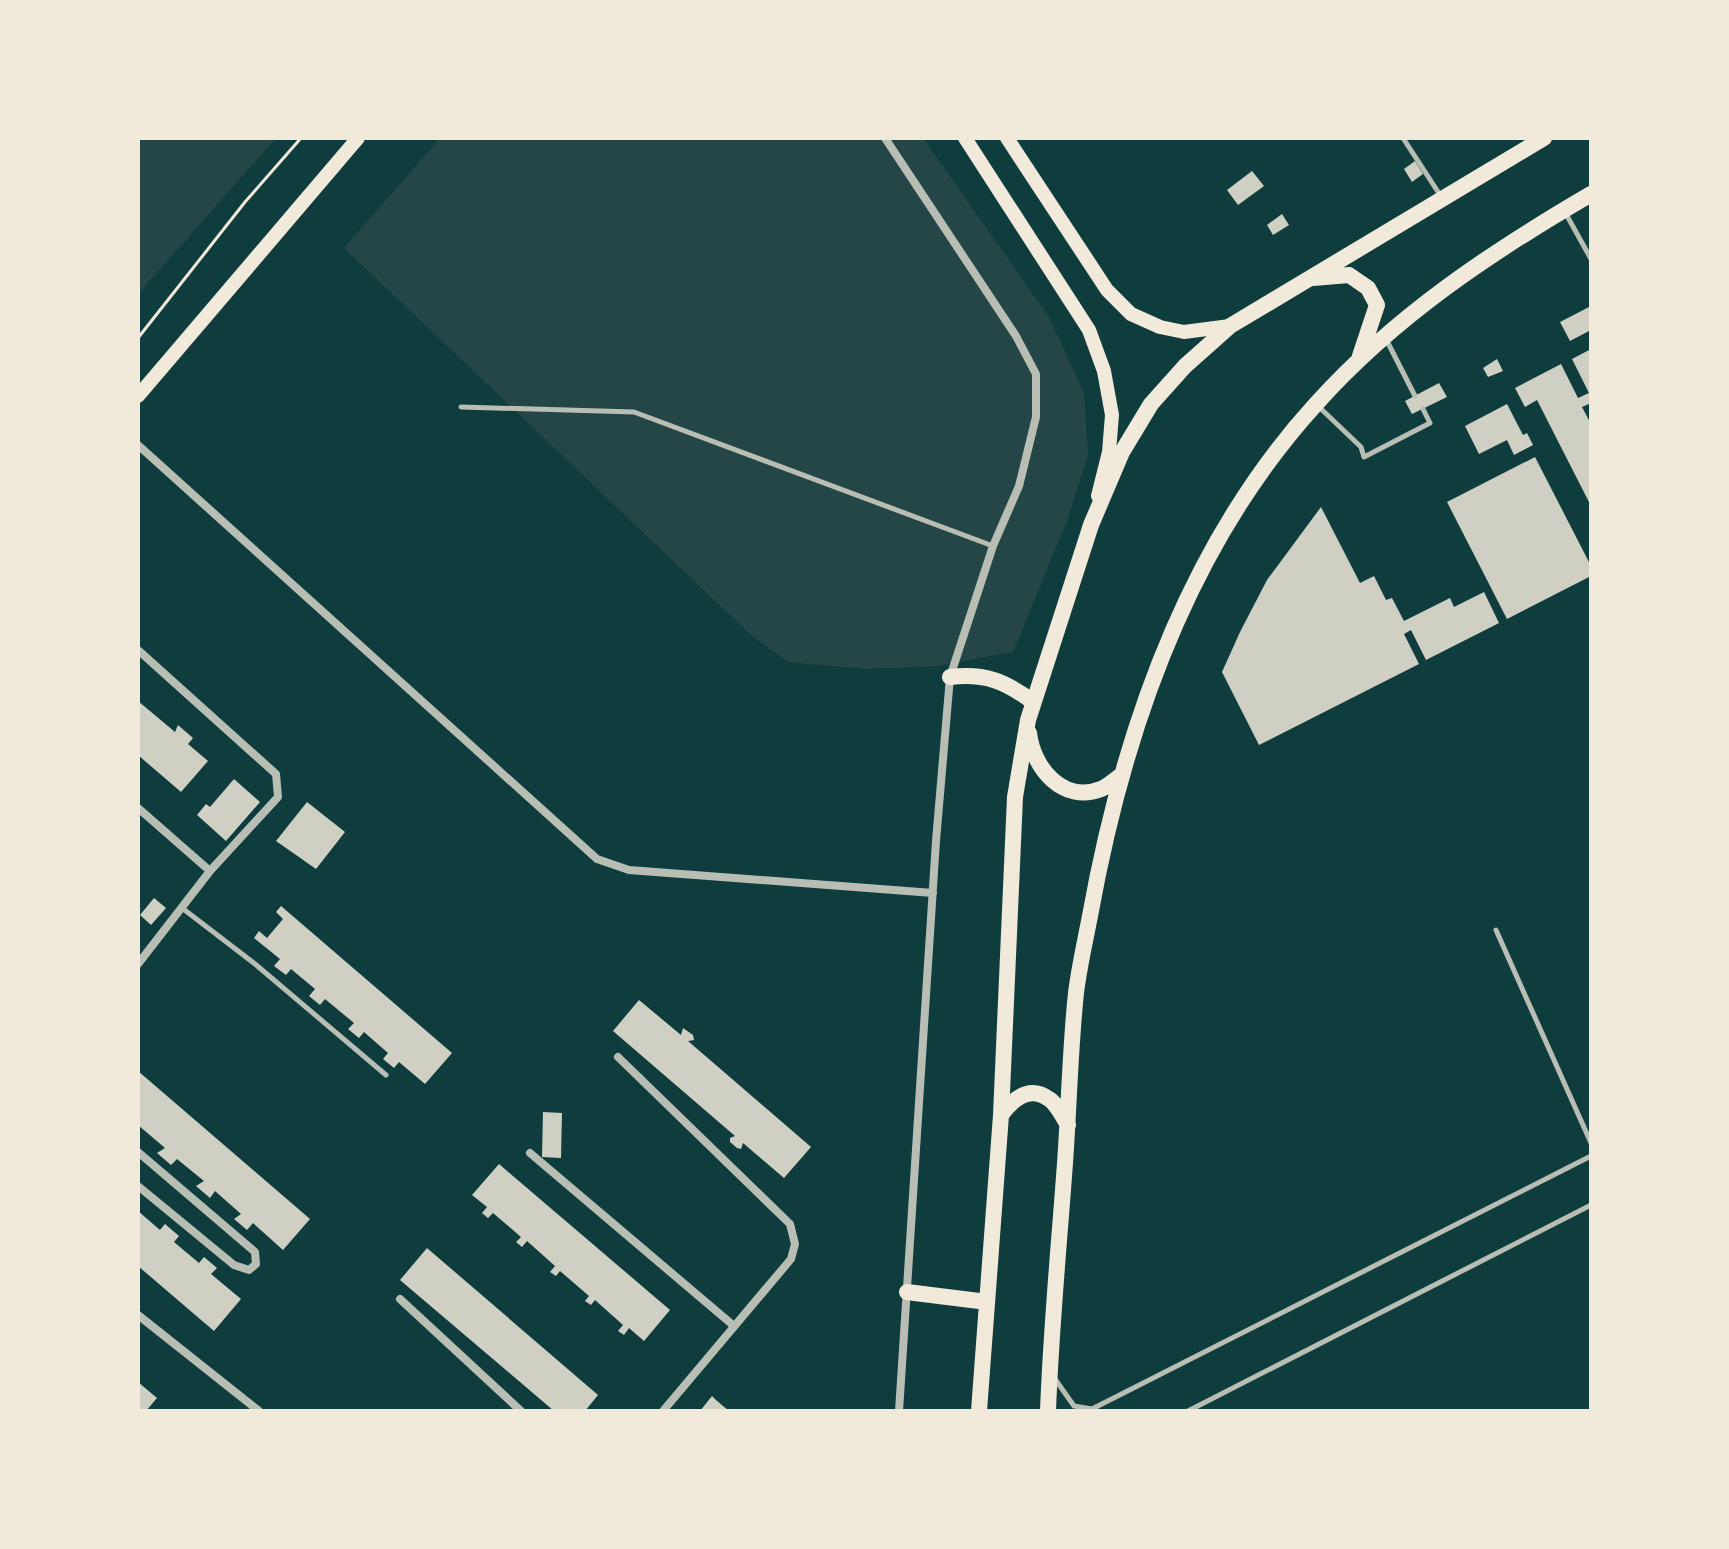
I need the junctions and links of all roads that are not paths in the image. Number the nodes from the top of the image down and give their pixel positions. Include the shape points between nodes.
1 (358, 138) edge
2 (885, 138) edge
3 (965, 138) edge
4 (1007, 138) edge
5 (1403, 138) edge
6 (1544, 138) edge
7 (1591, 194) edge
8 (1443, 199) junction
9 (1564, 210) junction
10 (1591, 259) edge
11 (1309, 278) junction
12 (1230, 326) junction
13 (1385, 336) junction
14 (1357, 361) junction
15 (138, 396) edge
16 (1415, 396) dead end
17 (1315, 404) junction
18 (461, 407) dead end
19 (1423, 409) dead end
20 (138, 445) edge
21 (1091, 525) junction
22 (993, 546) junction
23 (138, 650) edge
24 (950, 677) junction
25 (1033, 702) junction
26 (1028, 720) junction
27 (1122, 775) junction
28 (138, 808) edge
29 (210, 871) junction
30 (933, 893) junction
31 (182, 908) junction
32 (1496, 930) dead end
33 (138, 964) edge
34 (618, 1057) dead end
35 (386, 1075) dead end
36 (1001, 1115) junction
37 (1068, 1125) junction
38 (1591, 1143) edge
39 (138, 1152) edge
40 (530, 1153) dead end
41 (1591, 1156) edge
42 (138, 1186) edge
43 (1591, 1205) edge
44 (907, 1292) junction
45 (400, 1299) dead end
46 (987, 1302) junction
47 (138, 1315) edge
48 (734, 1326) junction
49 (1049, 1370) junction
50 (259, 1411) edge
51 (521, 1411) edge
52 (663, 1411) edge
53 (899, 1411) edge
54 (979, 1411) edge
55 (1048, 1411) edge
56 (1188, 1411) edge

1 - 15 main road
2 - 22 street via 1036,374 1036,417 1026,459
3 - 21 main road via 1089,330 1104,371 1112,415 1109,452
4 - 12 main road via 1107,290 1131,314 1184,332
5 - 8 lane
6 - 8 main road
7 - 9 main road
8 - 11 main road
9 - 10 lane
9 - 13 main road via 1480,261
11 - 12 main road
11 - 14 main road via 1349,275 1368,288 1377,305
12 - 21 main road via 1151,404 1122,452
13 - 14 main road
13 - 16 lane
14 - 17 main road
17 - 19 lane via 1361,447 1364,457 1430,423
17 - 27 main road via 1220,533 1157,665
18 - 22 lane via 634,412
20 - 30 street via 597,859 629,870
21 - 25 main road
22 - 24 street
23 - 29 street via 276,774 278,797
24 - 25 main road via 998,681
24 - 30 street
25 - 26 main road
26 - 27 main road via 1031,748 1046,775 1062,788 1098,790
26 - 36 main road via 1015,797
27 - 37 main road via 1076,992
28 - 29 street
29 - 31 street
30 - 44 street
31 - 33 street
31 - 35 lane
32 - 38 lane
34 - 48 street via 790,1224 795,1244 791,1259
36 - 37 main road via 1014,1098 1029,1093 1049,1099
36 - 46 main road
37 - 49 main road
39 - 42 street via 255,1252 256,1264 249,1270 234,1265
40 - 48 street
41 - 49 lane via 1092,1409 1074,1406
43 - 56 lane
44 - 46 main road
44 - 53 street
45 - 51 street
46 - 54 main road
47 - 50 street
48 - 52 street
49 - 55 main road

